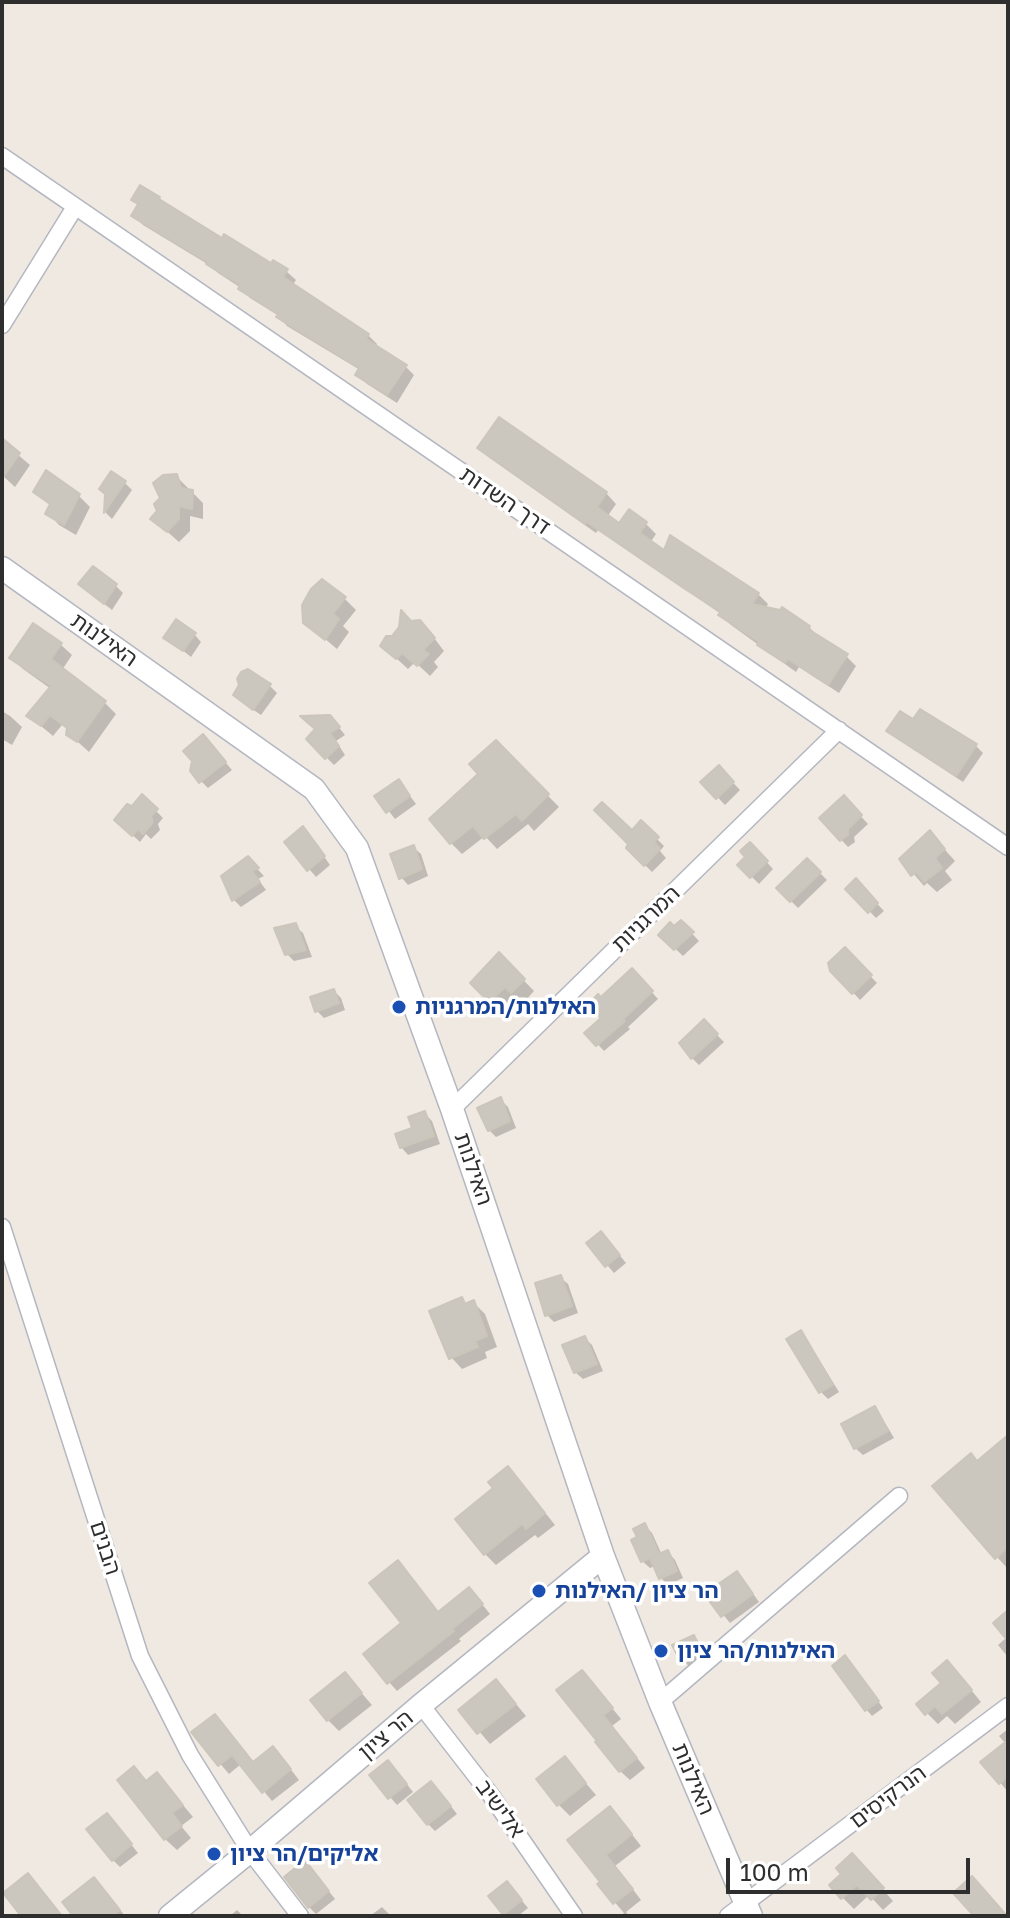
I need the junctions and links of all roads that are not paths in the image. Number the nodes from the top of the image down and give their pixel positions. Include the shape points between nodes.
1 (2, 156) edge
2 (75, 207) junction
3 (2, 325) edge
4 (2, 568) edge
5 (839, 730) junction
6 (1008, 847) edge
7 (452, 1109) junction
8 (2, 1227) edge
9 (899, 1496) dead end
10 (603, 1556) junction
11 (660, 1702) junction
12 (421, 1705) junction
13 (1008, 1706) edge
14 (250, 1851) junction
15 (741, 1912) edge
16 (170, 1916) edge
17 (300, 1916) edge
18 (574, 1916) edge

1 - 2 street, דרך השדות
2 - 3 street
2 - 5 street, דרך השדות
4 - 7 main road, האילנות via 314,789 357,848
5 - 6 street, דרך השדות
5 - 7 street, המרגניות
7 - 10 main road, האילנות
8 - 14 street, הבנים via 140,1656 190,1755
9 - 11 street
10 - 11 main road, האילנות
10 - 12 main road, הר ציון
11 - 15 main road, האילנות
12 - 14 main road, הר ציון
12 - 18 street, אלישיב
13 - 15 street, הנרקיסים
14 - 16 main road, הר ציון
14 - 17 street, הבנים

